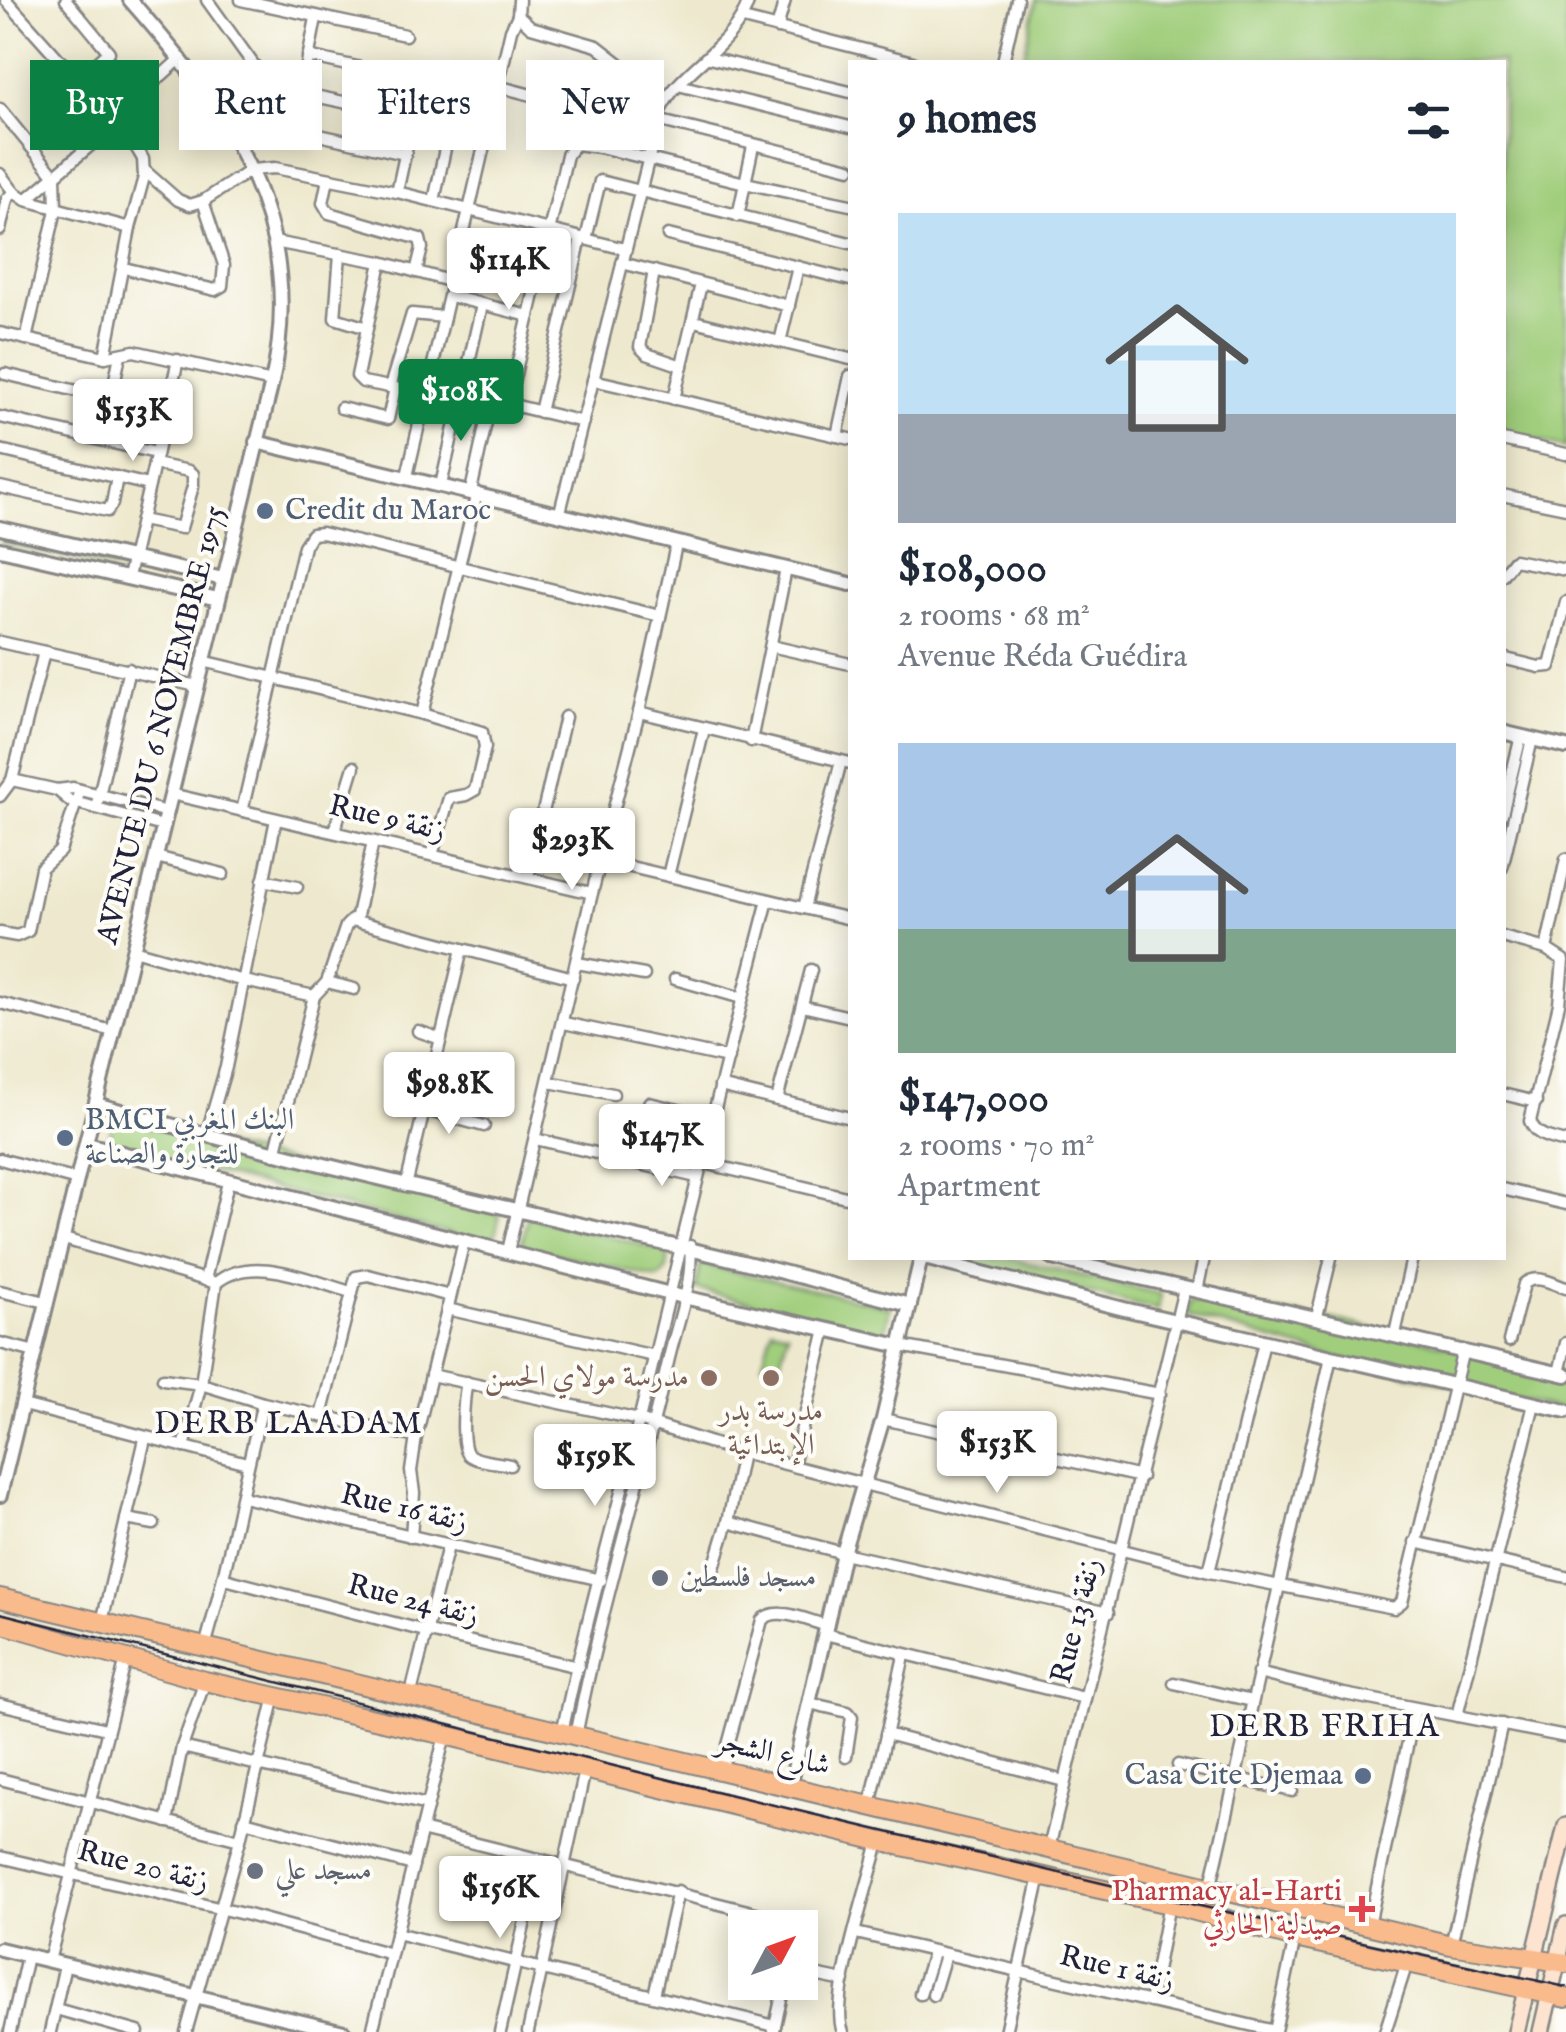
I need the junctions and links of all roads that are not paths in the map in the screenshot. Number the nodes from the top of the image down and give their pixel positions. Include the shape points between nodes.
1 (6, 0) edge
2 (66, 0) edge
3 (130, 0) edge
4 (207, 0) edge
5 (241, 0) edge
6 (519, 0) edge
7 (749, 0) edge
8 (785, 0) edge
9 (1016, 0) edge
10 (518, 15) junction
11 (316, 18) junction
12 (743, 18) junction
13 (777, 28) junction
14 (405, 35) dead end
15 (308, 56) junction
16 (181, 58) junction
17 (709, 58) junction
18 (59, 60) edge
19 (100, 60) edge
20 (249, 60) edge
21 (307, 60) edge
22 (503, 60) edge
23 (905, 60) edge
24 (1004, 60) edge
25 (342, 63) edge
26 (159, 79) edge
27 (678, 85) junction
28 (848, 92) edge
29 (666, 100) junction
30 (664, 104) edge
31 (0, 110) edge
32 (664, 122) edge
33 (848, 127) edge
34 (322, 136) edge
35 (753, 146) junction
36 (83, 150) edge
37 (137, 150) edge
38 (406, 150) edge
39 (445, 150) edge
40 (482, 150) edge
41 (569, 150) edge
42 (613, 150) edge
43 (650, 150) edge
44 (405, 154) junction
45 (647, 160) junction
46 (848, 168) edge
47 (144, 170) junction
48 (251, 170) junction
49 (0, 174) edge
50 (55, 176) junction
51 (328, 179) junction
52 (745, 184) junction
53 (397, 192) junction
54 (640, 192) junction
55 (7, 196) edge
56 (26, 200) junction
57 (203, 201) junction
58 (434, 201) junction
59 (848, 204) edge
60 (56, 210) junction
61 (468, 210) junction
62 (738, 216) junction
63 (130, 228) junction
64 (0, 230) edge
65 (548, 230) junction
66 (668, 235) dead end
67 (583, 238) junction
68 (274, 242) junction
69 (848, 243) edge
70 (625, 248) junction
71 (340, 254) junction
72 (381, 262) junction
73 (622, 263) junction
74 (798, 267) junction
75 (124, 268) junction
76 (416, 272) junction
77 (654, 272) junction
78 (848, 280) edge
79 (453, 282) junction
80 (701, 284) junction
81 (450, 296) junction
82 (482, 305) junction
83 (789, 306) junction
84 (529, 316) junction
85 (444, 317) junction
86 (694, 321) junction
87 (367, 328) junction
88 (0, 332) edge
89 (26, 338) junction
90 (780, 342) junction
91 (120, 356) junction
92 (105, 357) junction
93 (848, 359) edge
94 (178, 360) junction
95 (682, 366) junction
96 (5, 374) dead end
97 (593, 380) junction
98 (272, 382) junction
99 (464, 384) junction
100 (848, 385) edge
101 (392, 387) junction
102 (426, 394) junction
103 (110, 399) junction
104 (674, 399) junction
105 (492, 400) junction
106 (128, 403) dead end
107 (508, 404) junction
108 (341, 408) dead end
109 (540, 412) junction
110 (0, 416) edge
111 (582, 422) junction
112 (836, 436) junction
113 (848, 439) edge
114 (1506, 441) edge
115 (256, 442) junction
116 (0, 450) edge
117 (1566, 454) edge
118 (155, 458) junction
119 (407, 476) junction
120 (117, 477) junction
121 (441, 484) junction
122 (149, 485) junction
123 (0, 488) edge
124 (474, 492) junction
125 (1506, 495) edge
126 (1566, 508) edge
127 (560, 512) junction
128 (141, 520) junction
129 (0, 528) edge
130 (676, 544) junction
131 (0, 549) edge
132 (132, 558) junction
133 (458, 567) junction
134 (1506, 567) edge
135 (786, 568) junction
136 (1566, 570) edge
137 (128, 577) junction
138 (223, 579) junction
139 (848, 584) edge
140 (218, 600) junction
141 (1566, 602) edge
142 (660, 616) junction
143 (0, 642) edge
144 (771, 646) junction
145 (44, 652) junction
146 (1506, 659) edge
147 (203, 660) junction
148 (848, 664) edge
149 (128, 669) junction
150 (274, 678) junction
151 (197, 686) junction
152 (639, 712) junction
153 (422, 714) junction
154 (565, 717) dead end
155 (704, 729) junction
156 (1506, 733) edge
157 (1527, 737) junction
158 (751, 741) junction
159 (1566, 746) edge
160 (846, 762) edge
161 (354, 767) dead end
162 (12, 780) junction
163 (57, 790) junction
164 (80, 790) junction
165 (171, 794) junction
166 (99, 795) junction
167 (0, 796) edge
168 (76, 802) junction
169 (1506, 802) edge
170 (96, 808) junction
171 (242, 811) junction
172 (165, 819) junction
173 (276, 819) junction
174 (334, 832) junction
175 (374, 842) junction
176 (1506, 847) edge
177 (432, 855) junction
178 (156, 857) junction
179 (1566, 859) edge
180 (601, 860) junction
181 (223, 874) dead end
182 (668, 876) junction
183 (528, 877) junction
184 (263, 880) junction
185 (297, 887) dead end
186 (592, 893) junction
187 (768, 900) junction
188 (804, 908) junction
189 (1553, 915) junction
190 (1566, 918) edge
191 (848, 919) edge
192 (356, 920) junction
193 (0, 933) edge
194 (1506, 939) edge
195 (462, 949) junction
196 (1546, 949) junction
197 (133, 950) junction
198 (577, 963) junction
199 (811, 970) dead end
200 (644, 974) dead end
201 (574, 978) junction
202 (675, 979) dead end
203 (244, 981) junction
204 (327, 982) junction
205 (354, 989) dead end
206 (314, 996) junction
207 (742, 998) junction
208 (0, 1003) edge
209 (1563, 1004) edge
210 (802, 1006) junction
211 (848, 1017) edge
212 (564, 1023) junction
213 (114, 1031) junction
214 (418, 1031) dead end
215 (441, 1039) junction
216 (728, 1058) junction
217 (550, 1082) junction
218 (720, 1086) junction
219 (613, 1094) dead end
220 (1506, 1095) edge
221 (777, 1100) junction
222 (1536, 1102) junction
223 (96, 1104) junction
224 (650, 1104) dead end
225 (424, 1110) junction
226 (712, 1118) junction
227 (848, 1118) edge
228 (484, 1126) dead end
229 (206, 1136) junction
230 (535, 1140) junction
231 (1566, 1142) edge
232 (86, 1144) junction
233 (275, 1154) junction
234 (596, 1154) dead end
235 (0, 1159) edge
236 (700, 1162) junction
237 (635, 1163) dead end
238 (697, 1177) junction
239 (77, 1180) junction
240 (228, 1182) junction
241 (406, 1186) junction
242 (1506, 1190) edge
243 (848, 1198) edge
244 (1566, 1204) edge
245 (517, 1211) junction
246 (64, 1239) junction
247 (464, 1241) junction
248 (686, 1244) junction
249 (508, 1251) junction
250 (922, 1260) edge
251 (931, 1260) edge
252 (1065, 1260) edge
253 (1203, 1260) edge
254 (1331, 1260) edge
255 (1412, 1260) edge
256 (211, 1281) junction
257 (352, 1286) junction
258 (1566, 1288) edge
259 (1191, 1290) junction
260 (0, 1291) edge
261 (677, 1295) junction
262 (450, 1296) junction
263 (46, 1302) junction
264 (910, 1306) junction
265 (447, 1309) junction
266 (1317, 1316) junction
267 (1178, 1322) junction
268 (826, 1329) junction
269 (1395, 1334) junction
270 (1509, 1340) dead end
271 (1264, 1342) junction
272 (0, 1343) edge
273 (1566, 1343) edge
274 (900, 1346) junction
275 (1463, 1350) junction
276 (35, 1352) junction
277 (654, 1356) junction
278 (1331, 1357) junction
279 (1563, 1374) edge
280 (432, 1375) junction
281 (163, 1379) dead end
282 (467, 1382) junction
283 (201, 1384) junction
284 (1454, 1385) junction
285 (1160, 1394) junction
286 (263, 1403) junction
287 (1534, 1404) junction
288 (22, 1405) junction
289 (1566, 1411) edge
290 (321, 1416) junction
291 (883, 1418) junction
292 (640, 1420) junction
293 (654, 1425) junction
294 (416, 1437) junction
295 (146, 1439) junction
296 (184, 1447) junction
297 (742, 1452) junction
298 (247, 1463) junction
299 (510, 1465) dead end
300 (793, 1465) junction
301 (1140, 1477) junction
302 (864, 1483) junction
303 (0, 1494) edge
304 (242, 1497) junction
305 (126, 1519) junction
306 (728, 1522) junction
307 (154, 1524) dead end
308 (411, 1537) junction
309 (1415, 1542) junction
310 (448, 1546) junction
311 (1120, 1548) junction
312 (844, 1553) junction
313 (1498, 1560) junction
314 (714, 1568) dead end
315 (1209, 1572) junction
316 (1566, 1577) edge
317 (225, 1579) junction
318 (598, 1579) junction
319 (612, 1582) junction
320 (1278, 1587) junction
321 (0, 1598) edge
322 (1108, 1613) junction
323 (102, 1622) junction
324 (0, 1623) edge
325 (826, 1630) junction
326 (425, 1632) junction
327 (205, 1646) junction
328 (904, 1656) junction
329 (126, 1659) junction
330 (576, 1666) junction
331 (589, 1670) junction
332 (1258, 1673) junction
333 (204, 1681) junction
334 (1174, 1682) dead end
335 (275, 1696) junction
336 (410, 1697) junction
337 (1084, 1698) junction
338 (1252, 1701) junction
339 (809, 1703) junction
340 (0, 1704) edge
341 (1415, 1708) junction
342 (1458, 1716) junction
343 (1502, 1724) junction
344 (106, 1729) junction
345 (569, 1734) junction
346 (886, 1734) junction
347 (445, 1736) junction
348 (1566, 1737) edge
349 (182, 1747) junction
350 (846, 1757) dead end
351 (258, 1765) junction
352 (1178, 1765) dead end
353 (585, 1770) junction
354 (721, 1771) junction
355 (1235, 1778) junction
356 (0, 1779) edge
357 (1064, 1780) junction
358 (790, 1786) junction
359 (1292, 1791) dead end
360 (88, 1801) junction
361 (427, 1805) junction
362 (870, 1806) junction
363 (244, 1821) junction
364 (167, 1822) junction
365 (1566, 1826) edge
366 (422, 1830) junction
367 (240, 1840) junction
368 (879, 1841) junction
369 (1049, 1848) junction
370 (0, 1857) edge
371 (539, 1858) junction
372 (413, 1865) junction
373 (566, 1865) junction
374 (71, 1876) junction
375 (1040, 1876) junction
376 (1211, 1885) junction
377 (678, 1891) junction
378 (1168, 1904) junction
379 (746, 1910) edge
380 (220, 1912) junction
381 (1369, 1925) junction
382 (1566, 1925) edge
383 (396, 1933) junction
384 (856, 1934) junction
385 (1294, 1938) junction
386 (1451, 1945) junction
387 (1, 1954) edge
388 (391, 1954) junction
389 (939, 1954) junction
390 (27, 1956) junction
391 (1534, 1958) junction
392 (516, 1960) junction
393 (49, 1961) junction
394 (1562, 1962) edge
395 (1407, 1963) junction
396 (65, 1965) junction
397 (541, 1966) junction
398 (1020, 1973) junction
399 (818, 1976) edge
400 (844, 1982) junction
401 (1525, 1990) junction
402 (920, 1994) dead end
403 (654, 1995) junction
404 (933, 1995) dead end
405 (195, 1996) junction
406 (1558, 1996) edge
407 (781, 2000) edge
408 (1150, 2002) junction
409 (56, 2009) junction
410 (294, 2026) edge
411 (774, 2029) edge
412 (1275, 2031) edge
413 (10, 2032) edge
414 (50, 2032) edge
415 (138, 2032) edge
416 (186, 2032) edge
417 (344, 2032) edge
418 (372, 2032) edge
419 (500, 2032) edge
420 (528, 2032) edge
421 (843, 2032) edge
422 (1005, 2032) edge
423 (1385, 2032) edge
424 (1516, 2032) edge
425 (1541, 2032) edge

1 - 18 street
2 - 19 street via 109,52
3 - 16 street, AVENUE DU 6 NOVEMBRE 1975
4 - 20 street
5 - 11 street
6 - 10 street
7 - 12 street
8 - 13 street
9 - 24 street
10 - 22 street
10 - 29 street via 531,27 597,46
11 - 14 street
11 - 15 street
12 - 13 street
12 - 17 street
13 - 23 street
15 - 21 street
15 - 25 street
16 - 26 street
16 - 48 street, AVENUE DU 6 NOVEMBRE 1975 via 216,104
17 - 27 street
17 - 28 street
27 - 29 street
27 - 33 street
29 - 30 street
31 - 50 street
32 - 35 street
34 - 44 street
35 - 46 street
35 - 52 street
36 - 50 street
37 - 47 street
38 - 44 street
39 - 58 street
40 - 61 street
41 - 65 street
42 - 45 street
43 - 45 street
44 - 53 street
45 - 52 street
45 - 54 street
47 - 57 street via 178,200
47 - 63 street
48 - 51 street
48 - 57 street
48 - 68 street, AVENUE DU 6 NOVEMBRE 1975
49 - 55 street
50 - 56 street
50 - 60 street
51 - 53 street
51 - 76 street via 323,202 329,213 420,239
52 - 59 street
52 - 62 street
53 - 58 street
54 - 62 street
54 - 67 street via 600,181
54 - 70 street
55 - 56 street
55 - 64 street
56 - 60 street
57 - 75 street via 221,254 222,286 214,290
58 - 61 street
60 - 63 street
60 - 89 street
61 - 65 street
61 - 79 street
62 - 69 street
63 - 75 street
65 - 67 street
65 - 84 street
66 - 74 street
67 - 70 street
67 - 109 street
68 - 71 street
68 - 98 street, AVENUE DU 6 NOVEMBRE 1975 via 282,314
70 - 73 street
71 - 72 street
71 - 87 street via 335,318
72 - 76 street
72 - 87 street
73 - 77 street
73 - 97 street
74 - 78 street
74 - 83 street
75 - 92 street
76 - 79 street
77 - 80 street
77 - 95 street via 641,350
79 - 81 street
80 - 83 street
80 - 86 street
81 - 82 street
81 - 85 street
82 - 84 street
82 - 99 street
83 - 90 street
84 - 107 street
85 - 101 street via 412,314
85 - 102 street
86 - 90 street
86 - 95 street
87 - 101 street via 359,379
88 - 89 street
89 - 92 street
90 - 93 street
91 - 92 street
91 - 94 street via 134,351
91 - 103 street
94 - 98 street
94 - 118 street
95 - 104 street
96 - 103 street
97 - 104 street
97 - 111 street
98 - 115 street, AVENUE DU 6 NOVEMBRE 1975
99 - 105 street via 490,391
99 - 121 street
100 - 112 street
101 - 102 street
101 - 108 street via 388,419
102 - 119 street
103 - 106 street
104 - 112 street
105 - 107 street
105 - 124 street
107 - 109 street
109 - 111 street
110 - 118 street
111 - 127 street
112 - 113 street
114 - 117 street
115 - 119 street
115 - 138 street, AVENUE DU 6 NOVEMBRE 1975
116 - 120 street
118 - 122 street
118 - 128 street via 189,471 194,480 182,526
119 - 121 street
120 - 122 street
120 - 123 street via 107,511
121 - 124 street
122 - 128 street
124 - 127 street
124 - 133 street
125 - 126 street
127 - 130 street
128 - 132 street
129 - 132 street
130 - 135 street
130 - 142 street
131 - 137 street
132 - 137 street
132 - 138 street
133 - 142 street
133 - 150 street via 312,534
133 - 153 street
134 - 136 street via 1514,560
135 - 139 street
135 - 144 street
137 - 140 street
138 - 140 street, AVENUE DU 6 NOVEMBRE 1975
140 - 147 street, AVENUE DU 6 NOVEMBRE 1975
141 - 146 street via 1550,666
142 - 152 street
143 - 145 street
144 - 148 street
144 - 158 street
145 - 149 street
145 - 162 street
147 - 150 street
147 - 151 street, AVENUE DU 6 NOVEMBRE 1975
149 - 151 street
149 - 166 street
150 - 153 street
150 - 171 street
151 - 165 street, AVENUE DU 6 NOVEMBRE 1975
152 - 155 street
152 - 180 street
153 - 177 street via 476,728 485,740 475,790 449,798
154 - 183 street
155 - 158 street
155 - 182 street
156 - 157 street
157 - 159 street
157 - 169 street
157 - 176 street
158 - 160 street
160 - 188 street
161 - 174 street
162 - 163 street
162 - 167 street
163 - 164 street
163 - 168 street
164 - 166 street
164 - 168 street
165 - 171 street, Rue 9 زنقة
165 - 172 street, AVENUE DU 6 NOVEMBRE 1975
166 - 170 street
166 - 172 street
168 - 170 street
168 - 193 street via 60,851 41,868 28,930
170 - 172 street
171 - 173 street, Rue 9 زنقة
172 - 178 street, AVENUE DU 6 NOVEMBRE 1975
173 - 174 street, Rue 9 زنقة
173 - 184 street
174 - 175 street, Rue 9 زنقة
175 - 177 street, Rue 9 زنقة
175 - 192 street
177 - 183 street, Rue 9 زنقة
178 - 181 street
178 - 197 street, AVENUE DU 6 NOVEMBRE 1975
179 - 189 street
180 - 182 street
180 - 186 street
182 - 187 street
183 - 186 street, Rue 9 زنقة
184 - 185 street
184 - 203 street
186 - 198 street
187 - 188 street
187 - 207 street
188 - 191 street
189 - 190 street
189 - 196 street
192 - 195 street
192 - 204 street via 346,926
194 - 196 street
195 - 201 street
195 - 215 street
196 - 209 street via 1563,960
197 - 203 street
197 - 213 street, AVENUE DU 6 NOVEMBRE 1975
198 - 200 street
198 - 201 street
199 - 210 street
201 - 212 street
202 - 207 street
203 - 206 street
203 - 229 street
204 - 205 street
204 - 206 street
206 - 233 street
207 - 216 street
208 - 213 street
209 - 222 street
210 - 211 street
210 - 221 street
212 - 216 street
212 - 217 street
213 - 223 street, AVENUE DU 6 NOVEMBRE 1975
214 - 215 street
215 - 225 street
216 - 218 street
217 - 219 street
217 - 230 street
218 - 221 street
218 - 226 street
220 - 222 street
221 - 227 street
222 - 231 street via 1533,1130
223 - 229 street
223 - 232 street, AVENUE DU 6 NOVEMBRE 1975
224 - 226 street
225 - 228 street
225 - 241 street
226 - 236 street
229 - 233 street
230 - 234 street
230 - 245 street
232 - 239 street, AVENUE DU 6 NOVEMBRE 1975
232 - 240 street
233 - 241 street
235 - 239 street
236 - 238 street
236 - 243 street
237 - 238 street
238 - 248 street
239 - 246 street, AVENUE DU 6 NOVEMBRE 1975
240 - 247 street
240 - 256 street
241 - 245 street
242 - 244 street
245 - 248 street
245 - 249 street
246 - 256 street
246 - 263 street, AVENUE DU 6 NOVEMBRE 1975
247 - 249 street
247 - 262 street
248 - 261 street
248 - 264 street
249 - 261 street
250 - 264 street
251 - 267 street
252 - 259 street
253 - 259 street, Rue 13 زنقة
254 - 266 street
255 - 269 street
256 - 257 street via 239,1269
256 - 283 street
257 - 262 street via 368,1275
257 - 290 street
258 - 270 street via 1528,1280
259 - 266 street
259 - 267 street, Rue 13 زنقة
260 - 263 street
261 - 268 street
261 - 277 street
261 - 293 street
262 - 265 street
263 - 276 street, AVENUE DU 6 NOVEMBRE 1975
264 - 274 street
265 - 277 street
265 - 280 street
266 - 269 street
267 - 271 street
267 - 285 street, Rue 13 زنقة
268 - 274 street
268 - 300 street
269 - 275 street
271 - 278 street
271 - 315 street
272 - 276 street
273 - 279 street
274 - 285 street
274 - 291 street
275 - 279 street
275 - 284 street
276 - 288 street, AVENUE DU 6 NOVEMBRE 1975
277 - 292 street
278 - 284 street
278 - 320 street
280 - 282 street
280 - 294 street
281 - 283 street
282 - 292 street
282 - 299 street via 464,1450
283 - 286 street
283 - 296 street
284 - 287 street
284 - 309 street
285 - 301 street, Rue 13 زنقة
286 - 290 street
286 - 298 street
287 - 289 street
287 - 313 street
288 - 295 street
288 - 303 street, AVENUE DU 6 NOVEMBRE 1975
290 - 294 street
291 - 301 street
291 - 302 street
292 - 293 street
292 - 318 street
293 - 297 street
293 - 319 street
294 - 308 street
295 - 296 street
295 - 305 street
296 - 298 street
297 - 300 street
297 - 306 street
298 - 304 street
300 - 302 street
301 - 311 street, Rue 13 زنقة
302 - 311 street
302 - 312 street
304 - 308 street, Rue 16 زنقة
304 - 317 street
305 - 307 street
305 - 323 street
306 - 312 street
306 - 314 street
308 - 310 street, Rue 16 زنقة
309 - 313 street
309 - 320 street via 1402,1602 1394,1608
310 - 318 street, Rue 16 زنقة
310 - 326 street
311 - 315 street
311 - 322 street, Rue 13 زنقة
312 - 322 street
312 - 325 street
313 - 316 street
313 - 342 street
315 - 320 street
317 - 326 street, Rue 24 زنقة
317 - 327 street
318 - 319 street, Rue 16 زنقة
318 - 330 street
319 - 331 street
320 - 332 street
321 - 323 main road, شارع الشجر
322 - 337 street, Rue 13 زنقة
323 - 327 main road, شارع الشجر
324 - 329 main road, شارع الشجر
325 - 328 street
325 - 339 street
325 - 354 street via 766,1614
326 - 330 street, Rue 24 زنقة
326 - 336 street
327 - 336 main road, شارع الشجر
328 - 337 street
328 - 346 street
329 - 333 main road, شارع الشجر
329 - 344 street
330 - 331 street, Rue 24 زنقة
330 - 345 street
331 - 345 street
332 - 338 street
332 - 341 street
333 - 335 main road, شارع الشجر
333 - 349 street
334 - 338 street
335 - 347 main road, شارع الشجر
335 - 351 street
336 - 345 main road, شارع الشجر
337 - 357 street, Rue 13 زنقة
338 - 355 street
339 - 350 street via 852,1717
339 - 358 street
340 - 344 street
341 - 342 street
341 - 381 street
342 - 343 street
343 - 348 street
343 - 386 street
344 - 360 street
345 - 354 main road, شارع الشجر
346 - 357 street
346 - 362 street
347 - 353 main road, شارع الشجر
347 - 361 street
349 - 351 street
349 - 364 street
351 - 361 street
351 - 363 street
352 - 355 street
353 - 368 main road, شارع الشجر
353 - 373 street
354 - 358 main road, شارع الشجر
355 - 359 street
355 - 376 street
356 - 360 street
357 - 369 street, Rue 13 زنقة
358 - 362 main road, شارع الشجر
360 - 364 street
360 - 374 street
361 - 366 street
362 - 369 main road, شارع الشجر
363 - 367 street
363 - 372 street
364 - 367 street
365 - 391 main road
366 - 371 street
366 - 372 street
367 - 380 street
368 - 375 main road, شارع الشجر
368 - 384 street
369 - 376 main road, شارع الشجر
370 - 374 street, Rue 20 زنقة
371 - 373 street
371 - 392 street
372 - 383 street
373 - 377 street
373 - 397 street
374 - 380 street, Rue 20 زنقة
374 - 393 street
375 - 378 main road, شارع الشجر
375 - 398 street
376 - 381 main road, شارع الشجر
377 - 379 street
377 - 403 street
378 - 385 main road, شارع الشجر
378 - 408 street
380 - 388 street, Rue 20 زنقة
380 - 405 street
381 - 386 main road, شارع الشجر
382 - 394 main road
383 - 388 street
383 - 392 street
384 - 389 street, Rue 1 زنقة
384 - 400 street
385 - 395 main road, شارع الشجر
385 - 412 street, Rue 1 زنقة
386 - 391 main road, شارع الشجر
387 - 390 street
388 - 418 street
389 - 398 street, Rue 1 زنقة
389 - 402 street
389 - 404 street
390 - 393 street
390 - 413 street
391 - 394 main road, شارع الشجر
391 - 401 main road
392 - 397 street
392 - 419 street
393 - 396 street
394 - 406 main road
395 - 401 main road, شارع الشجر
395 - 423 street
396 - 405 street
396 - 409 street
397 - 403 street
397 - 420 street
398 - 408 street, Rue 1 زنقة
398 - 422 street
399 - 400 street
400 - 421 street
401 - 406 main road, شارع الشجر
401 - 424 main road
403 - 411 street
405 - 410 street
405 - 416 street
406 - 425 main road
407 - 411 street
408 - 412 street, Rue 1 زنقة
409 - 414 street
409 - 415 street
410 - 417 street

